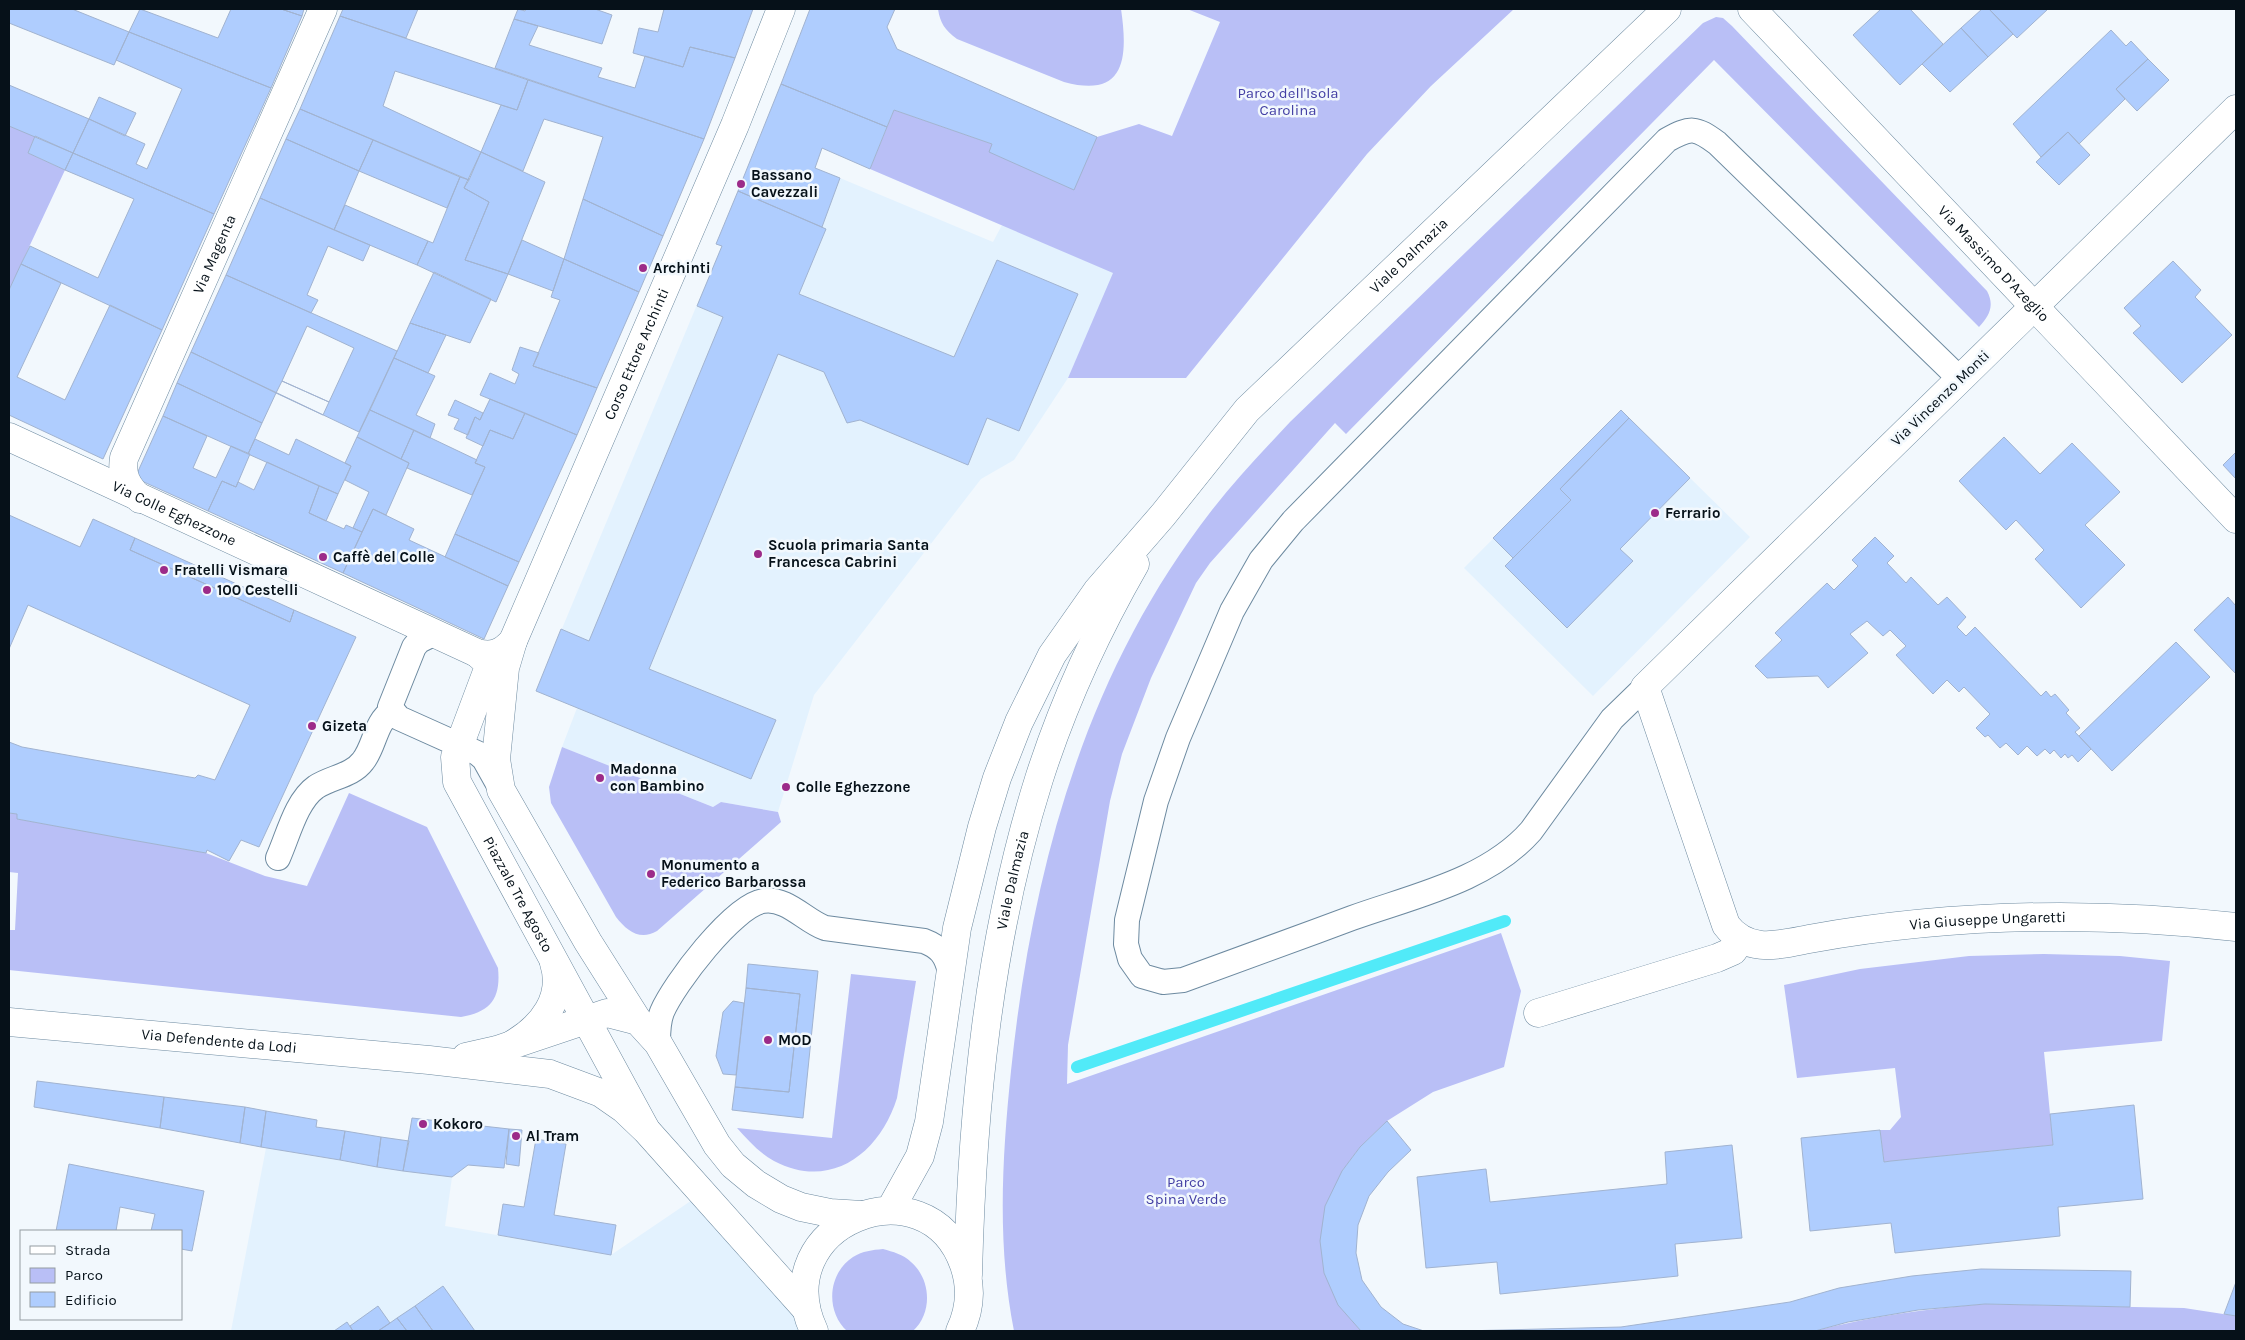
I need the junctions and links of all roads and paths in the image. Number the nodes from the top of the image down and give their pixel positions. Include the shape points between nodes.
1 (323, 9) edge
2 (781, 9) edge
3 (1667, 9) edge
4 (1752, 9) edge
5 (2236, 109) edge
6 (2034, 308) junction
7 (1960, 379) junction
8 (9, 437) edge
9 (140, 499) junction
10 (1163, 515) junction
11 (2236, 519) edge
12 (433, 634) junction
13 (513, 641) junction
14 (477, 653) junction
15 (1645, 687) junction
16 (392, 712) junction
17 (459, 744) junction
18 (501, 790) junction
19 (278, 858) dead end
20 (2236, 927) edge
21 (1741, 939) junction
22 (554, 961) junction
23 (950, 972) junction
24 (1538, 1013) dead end
25 (587, 1019) junction
26 (638, 1021) junction
27 (9, 1022) edge
28 (658, 1043) junction
29 (509, 1046) junction
30 (429, 1060) junction
31 (646, 1130) junction
32 (890, 1210) junction
33 (862, 1215) junction
34 (968, 1276) junction
35 (810, 1320) edge
36 (963, 1327) edge

1 - 9 street, Via Magenta via 124,458 124,479
2 - 13 street, Corso Ettore Archinti via 735,125
3 - 10 street, Viale Dalmazia via 1247,410
4 - 6 street, Via Massimo D’Azeglio
5 - 6 street, Via Vincenzo Monti
6 - 7 street, Via Vincenzo Monti
6 - 11 street, Via Massimo D’Azeglio
7 - 15 street, Via Vincenzo Monti
7 - 15 lane via 1717,143 1701,132 1685,130 1667,140 1293,521 1261,560 1232,611 1178,738 1156,801 1127,920 1126,944 1130,959 1142,976 1163,982 1183,980 1441,886 1499,860 1532,831 1612,719
8 - 9 street, Via Colle Eghezzone
9 - 12 street, Via Colle Eghezzone
10 - 23 street, Viale Dalmazia via 1097,591 1052,655 1036,684 997,778 982,827
10 - 34 street, Viale Dalmazia via 1099,631 1074,686 1024,830 996,960 984,1047 970,1202
12 - 14 street, Via Colle Eghezzone
12 - 16 lane via 414,647 391,701
13 - 14 street via 500,653 487,656
13 - 18 street via 505,668 496,759
14 - 17 street, Piazzale Tre Agosto via 487,662 488,670
15 - 21 street via 1726,924
16 - 17 lane
16 - 19 lane via 382,721 368,754 359,766 316,787 307,796
17 - 18 lane via 484,759
17 - 22 street, Piazzale Tre Agosto via 455,757 457,782
18 - 26 street via 588,942
20 - 21 street, Via Giuseppe Ungaretti via 2102,918 2008,918 1891,926 1768,947
21 - 24 street via 1733,951 1717,958
22 - 25 street, Piazzale Tre Agosto
22 - 29 street via 557,990 552,1005 534,1029
23 - 28 lane via 943,952 935,945 825,928 779,902 764,901 748,907 729,921 713,939 661,1013
23 - 32 street, Viale Dalmazia via 929,1122 920,1156
25 - 26 street via 607,1013
25 - 29 street
25 - 31 street, Piazzale Tre Agosto
26 - 28 street
27 - 30 street, Via Defendente da Lodi
28 - 33 street via 716,1145 733,1166 764,1189 801,1207
29 - 30 street via 476,1056
30 - 31 street via 550,1074 576,1082 601,1093
31 - 35 street
32 - 33 street
32 - 34 street via 912,1214 948,1237 961,1255
33 - 35 street via 831,1232 808,1268
34 - 36 street via 970,1298

